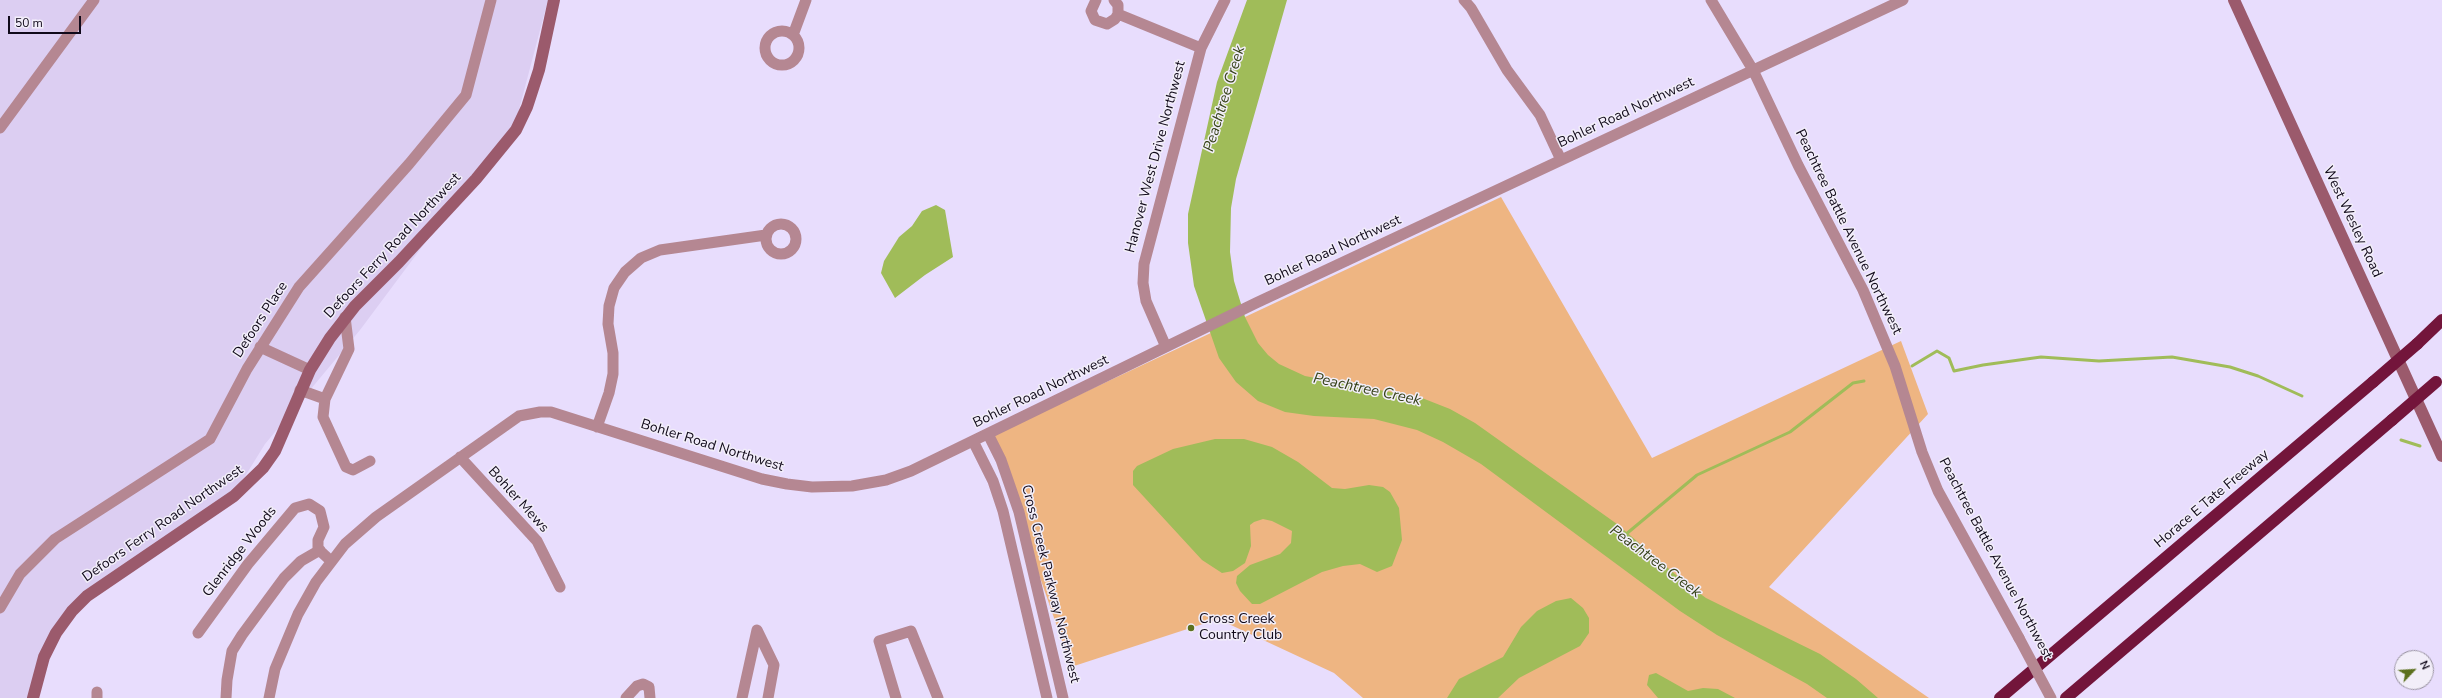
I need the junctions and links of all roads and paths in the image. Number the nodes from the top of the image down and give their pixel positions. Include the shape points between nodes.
1 (94, 0) edge
2 (491, 0) edge
3 (554, 0) edge
4 (806, 0) edge
5 (1096, 0) edge
6 (1114, 0) edge
7 (1226, 0) edge
8 (1464, 0) edge
9 (1711, 0) edge
10 (1903, 0) edge
11 (2234, 0) edge
12 (1118, 14) junction
13 (793, 35) dead end
14 (1201, 48) junction
15 (1753, 70) junction
16 (0, 128) edge
17 (1561, 160) junction
18 (766, 235) dead end
19 (345, 317) junction
20 (2442, 320) edge
21 (260, 347) junction
22 (1166, 347) junction
23 (310, 370) junction
24 (2439, 379) edge
25 (300, 390) junction
26 (325, 399) junction
27 (597, 427) junction
28 (988, 434) junction
29 (973, 441) junction
30 (2442, 456) edge
31 (460, 457) junction
32 (370, 461) dead end
33 (320, 550) junction
34 (331, 561) junction
35 (560, 587) dead end
36 (0, 608) edge
37 (198, 633) dead end
38 (33, 698) edge
39 (226, 698) edge
40 (269, 698) edge
41 (626, 698) edge
42 (650, 698) edge
43 (742, 698) edge
44 (768, 698) edge
45 (896, 698) edge
46 (938, 698) edge
47 (1047, 698) edge
48 (1063, 698) edge
49 (2000, 698) edge
50 (2051, 698) edge
51 (2066, 698) edge

1 - 16 street
2 - 21 street, Defoors Place via 468,88 459,106 299,287
3 - 19 street, Defoors Ferry Road Northwest via 539,70 527,107 516,130 476,179
4 - 13 street
5 - 12 street via 1091,11 1095,20 1100,23 1111,22
6 - 12 street via 1118,5
7 - 14 street, Hanover West Drive Northwest
8 - 17 street via 1540,115
9 - 15 street, Peachtree Battle Avenue Northwest
10 - 15 street, Bohler Road Northwest
11 - 30 street, West Wesley Road
12 - 14 street
14 - 22 street, Hanover West Drive Northwest via 1144,264 1146,302
15 - 17 street, Bohler Road Northwest
15 - 50 street, Peachtree Battle Avenue Northwest, bridge via 1877,320 1938,491
17 - 22 street, Bohler Road Northwest
18 - 27 street via 660,250 641,258 625,272 614,288 609,306 608,324 613,353 613,374
19 - 23 street, Defoors Ferry Road Northwest
19 - 26 street via 349,349
20 - 49 highway, Horace E Tate Freeway, bridge
21 - 23 street
21 - 36 street, Defoors Place via 210,439 55,539 20,574
22 - 28 street, Bohler Road Northwest
23 - 25 street, Defoors Ferry Road Northwest
24 - 51 highway, bridge
25 - 26 street
25 - 38 street, Defoors Ferry Road Northwest via 275,451 251,482 98,588 72,611 56,633 44,657
26 - 32 street via 323,417 346,467 353,470
27 - 29 street, Bohler Road Northwest via 762,479 812,487 852,486 886,480 911,471
27 - 31 street, Bohler Road Northwest via 551,412 529,413 512,420
28 - 29 street, Bohler Road Northwest
28 - 48 street, Cross Creek Parkway Northwest via 1001,460 1019,512
29 - 47 street, Cross Creek Parkway Northwest via 993,481 1003,510
31 - 34 street, Bohler Road Northwest via 370,521
31 - 35 street, Bohler Mews via 537,541
33 - 34 street
33 - 37 street, Glenridge Woods via 318,540 324,527 322,517 314,506 301,505 288,515 248,564
33 - 39 street via 301,561 284,578 242,635 232,651 226,680
34 - 40 street, Bohler Road Northwest via 309,595 285,644 275,669
41 - 42 street via 637,686 643,684 649,687
43 - 44 street via 756,630 774,665
45 - 46 street via 879,641 911,631

